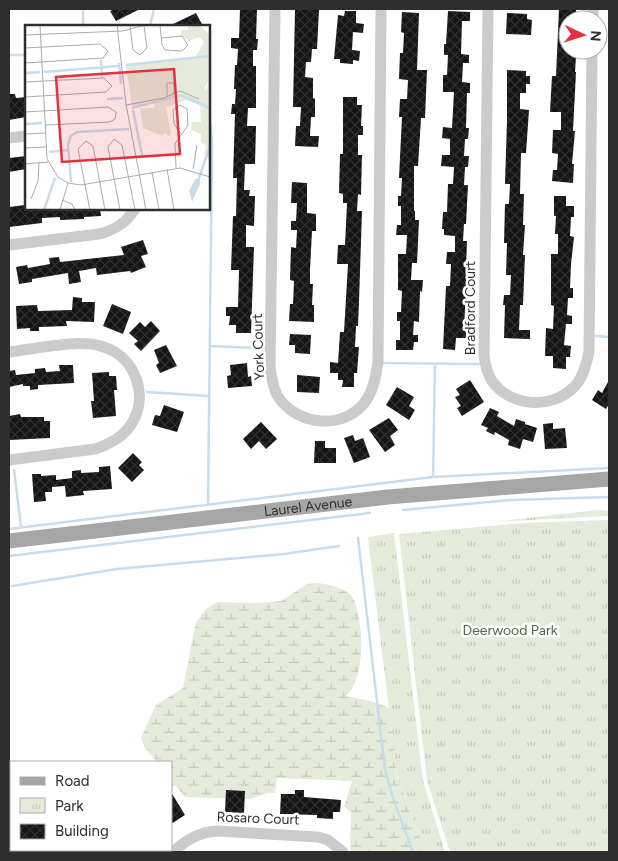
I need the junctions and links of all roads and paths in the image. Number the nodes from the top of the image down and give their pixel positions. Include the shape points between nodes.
1 (274, 9) edge
2 (382, 9) edge
3 (488, 9) edge
4 (592, 60) edge
5 (25, 136) edge
6 (9, 138) edge
7 (135, 210) edge
8 (9, 245) edge
9 (9, 352) edge
10 (9, 460) edge
11 (609, 479) edge
12 (9, 541) edge
13 (173, 852) edge
14 (343, 852) edge

1 - 2 street, York Court via 270,369 276,393 289,409 307,419 326,421 343,418 360,408 367,399 378,362
3 - 4 street, Bradford Court via 484,355 486,368 500,390 527,402 554,400 569,391 581,377 589,352
5 - 6 street
7 - 8 street via 111,231
9 - 10 street via 78,344 104,347 120,355 130,366 139,395 132,424 106,446
11 - 12 main road, Laurel Avenue via 388,497
13 - 14 street, Rosaro Court via 195,836 218,831 318,837

